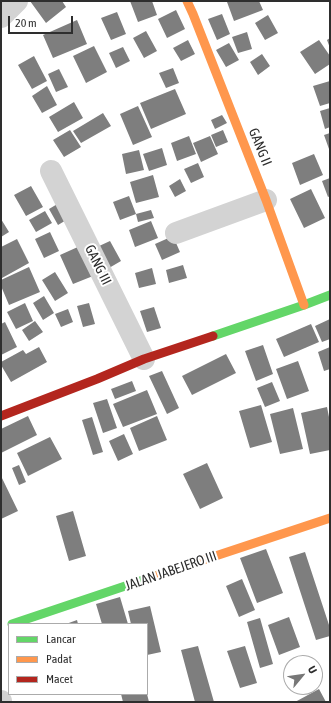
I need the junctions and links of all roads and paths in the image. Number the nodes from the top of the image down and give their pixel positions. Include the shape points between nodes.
1 (17, 1) edge
2 (187, 1) edge
3 (1, 17) edge
4 (51, 171) dead end
5 (266, 200) junction
6 (176, 233) dead end
7 (330, 295) edge
8 (304, 305) junction
9 (144, 359) junction
10 (1, 416) edge
11 (330, 518) edge
12 (13, 623) edge

1 - 3 street
2 - 5 street, GANG II
4 - 9 street, GANG III
5 - 6 street
5 - 8 street, GANG II
7 - 8 street
8 - 9 street
9 - 10 street
11 - 12 street, JALAN JABEJERO III

